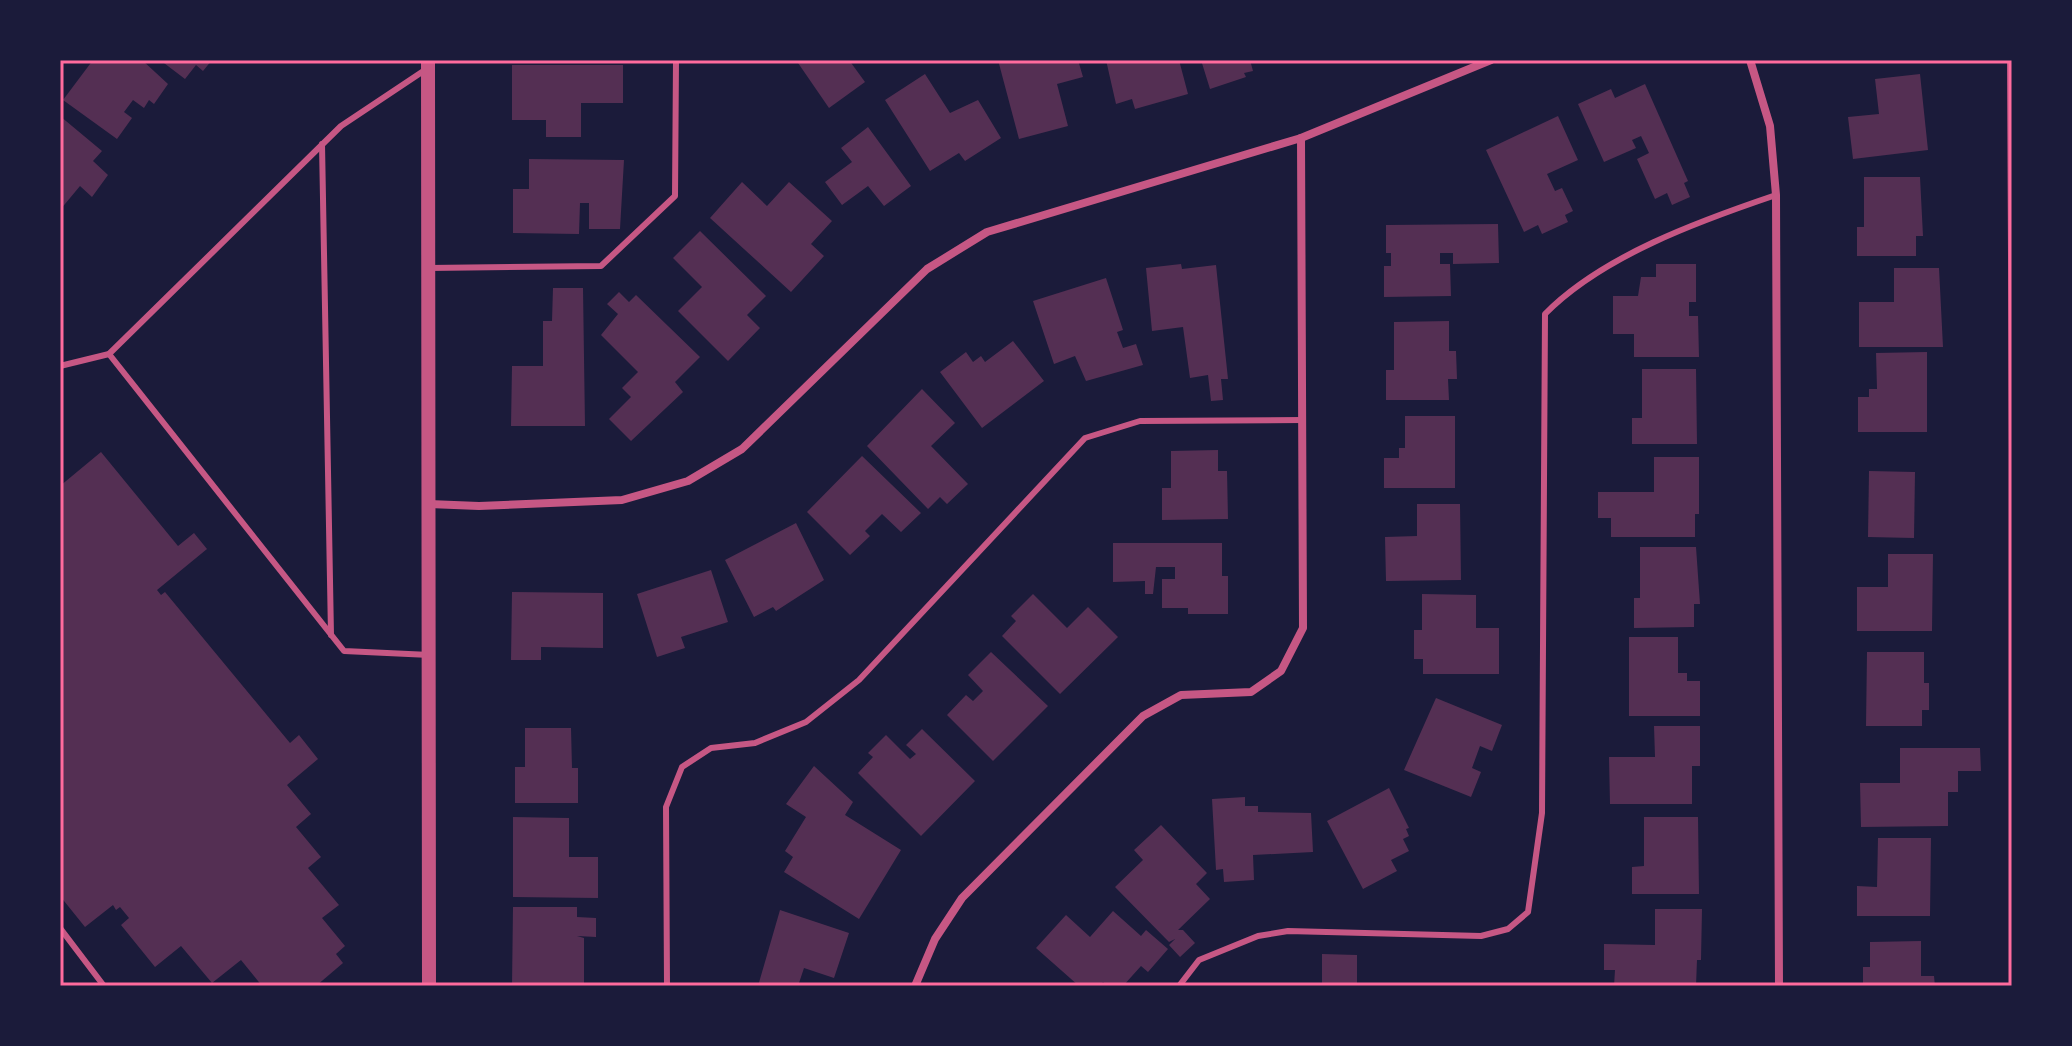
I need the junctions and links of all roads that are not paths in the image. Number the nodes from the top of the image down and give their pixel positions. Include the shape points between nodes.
1 (676, 60) edge
2 (1491, 60) edge
3 (1750, 60) edge
4 (2010, 60) edge
5 (428, 64) edge
6 (1301, 138) junction
7 (322, 144) junction
8 (1776, 195) junction
9 (428, 268) junction
10 (109, 354) junction
11 (60, 366) edge
12 (1303, 420) junction
13 (2012, 449) edge
14 (429, 504) junction
15 (331, 635) junction
16 (430, 655) junction
17 (60, 928) edge
18 (104, 986) edge
19 (429, 986) edge
20 (667, 986) edge
21 (915, 986) edge
22 (1179, 986) edge
23 (1779, 986) edge

1 - 9 lane via 675,196 601,266
2 - 6 street
3 - 8 street via 1770,126
4 - 13 lane
5 - 7 lane
5 - 9 street
6 - 12 street
6 - 14 street via 987,232 927,269 742,449 688,481 622,500
7 - 10 lane
7 - 15 lane
8 - 22 lane via 1724,213 1591,275 1545,314 1542,813 1528,912 1508,929 1481,936 1329,931 1258,936 1199,960
8 - 23 street
9 - 14 street
10 - 11 lane
10 - 15 lane
12 - 20 lane via 1140,421 1085,438 859,680 806,722 755,743 711,748 682,767 666,807
12 - 21 street via 1303,628 1281,671 1251,692 1181,695 1143,716 962,898 935,939
14 - 16 street
15 - 16 lane via 344,651
16 - 19 street
17 - 18 lane

